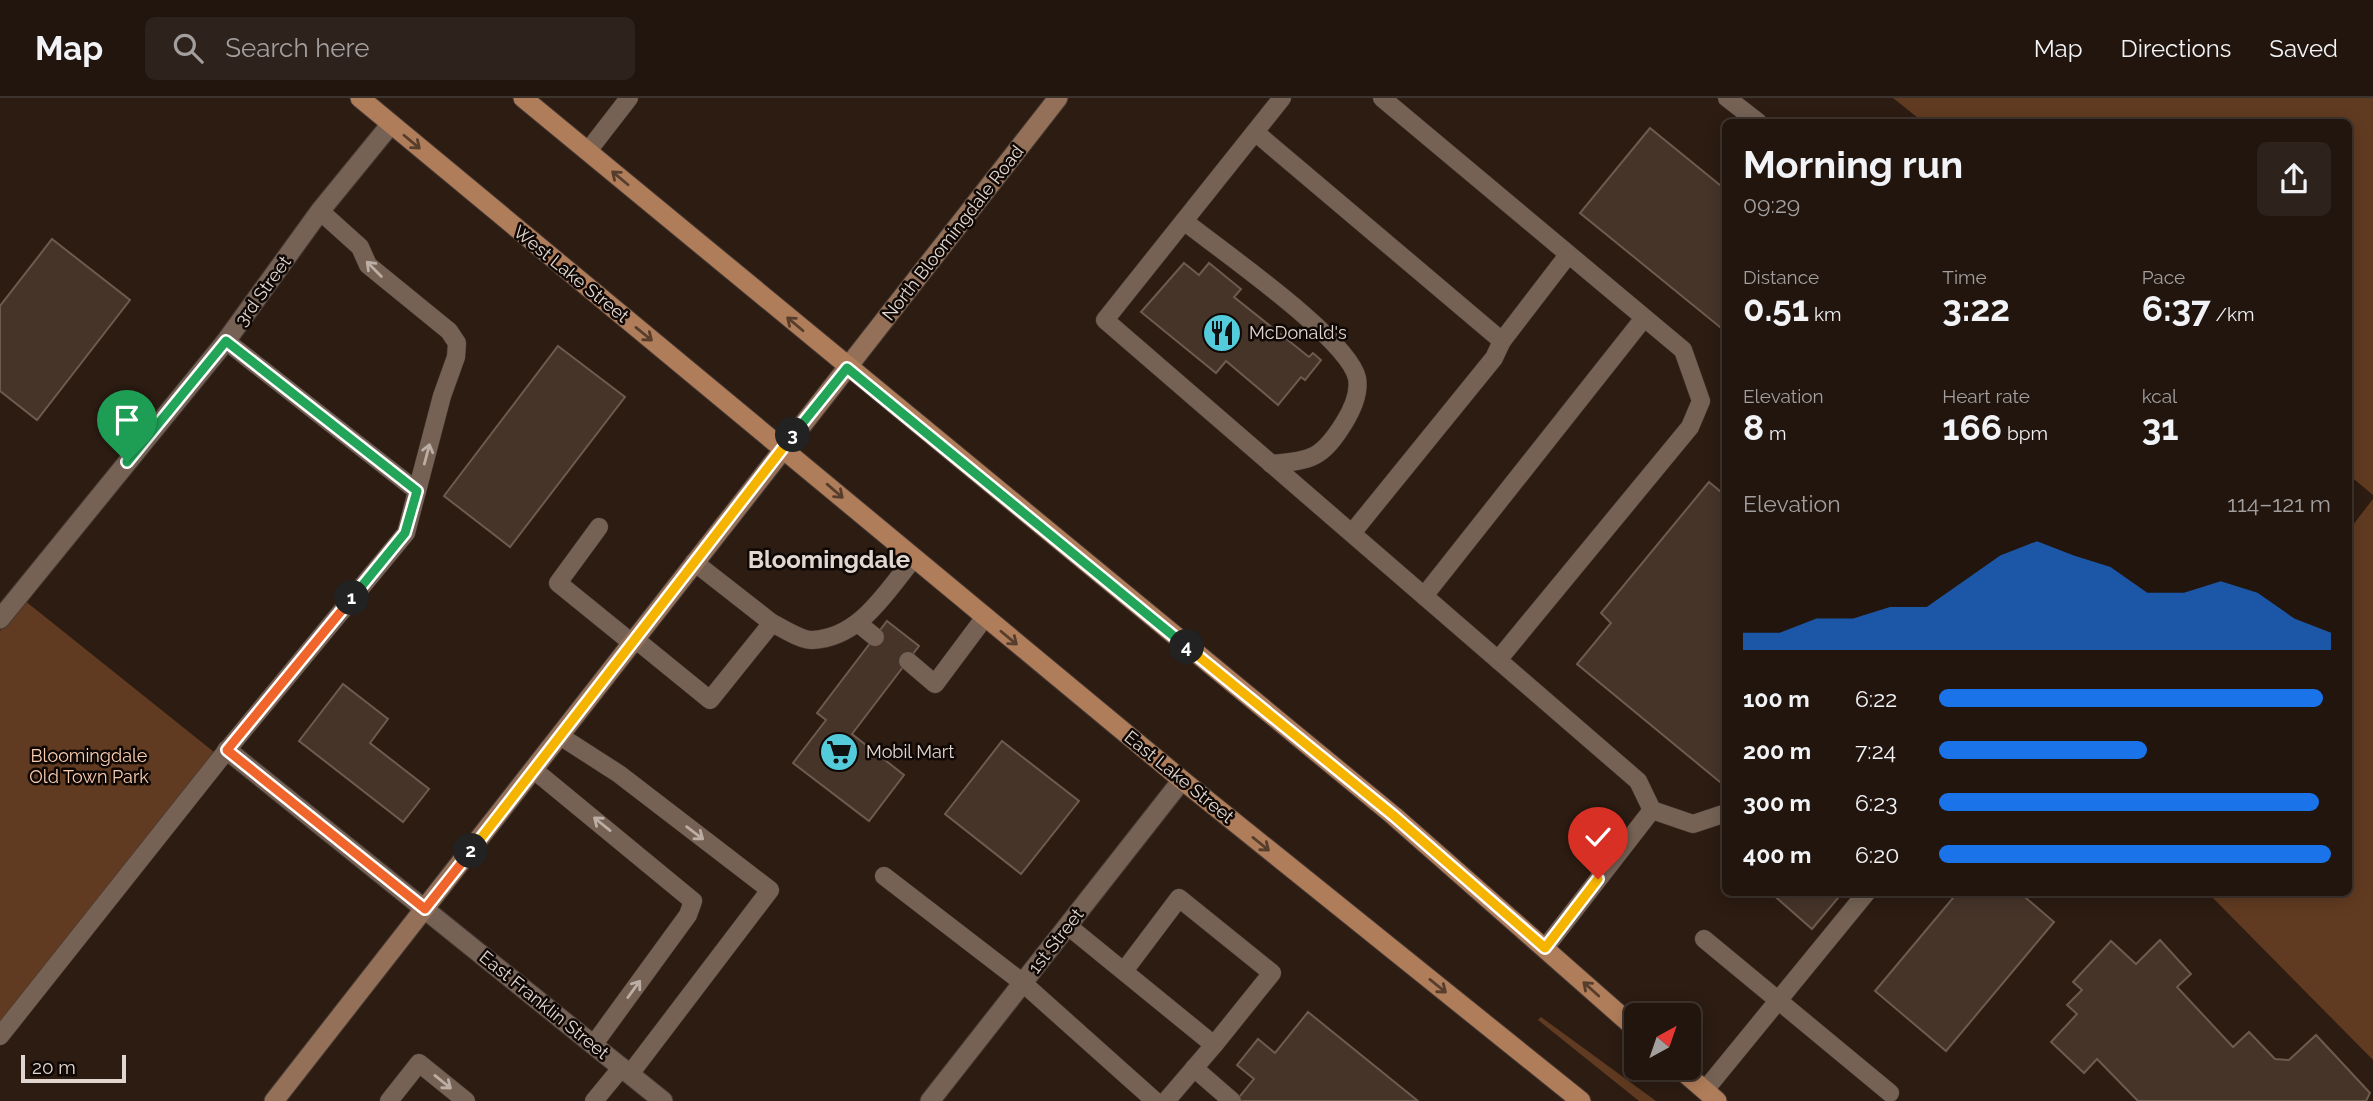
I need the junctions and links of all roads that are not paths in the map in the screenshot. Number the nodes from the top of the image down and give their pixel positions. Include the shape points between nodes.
1 (360, 98) edge
2 (523, 98) edge
3 (629, 98) edge
4 (1058, 98) edge
5 (1282, 98) edge
6 (1382, 98) edge
7 (1727, 98) edge
8 (1754, 119) edge
9 (391, 124) junction
10 (1255, 132) junction
11 (588, 152) junction
12 (320, 211) junction
13 (1184, 221) junction
14 (1568, 254) junction
15 (1644, 318) junction
16 (226, 341) junction
17 (1502, 341) junction
18 (847, 368) junction
19 (783, 447) junction
20 (1270, 464) junction
21 (417, 491) junction
22 (599, 527) dead end
23 (1352, 533) junction
24 (914, 558) junction
25 (694, 562) junction
26 (1424, 596) junction
27 (985, 617) junction
28 (0, 619) edge
29 (772, 623) junction
30 (859, 624) junction
31 (876, 637) dead end
32 (634, 641) junction
33 (1498, 660) junction
34 (908, 662) dead end
35 (561, 736) junction
36 (227, 750) junction
37 (534, 770) junction
38 (1182, 780) junction
39 (1652, 810) junction
40 (1722, 814) edge
41 (884, 876) dead end
42 (1864, 896) edge
43 (425, 909) junction
44 (1068, 926) junction
45 (1704, 939) dead end
46 (1545, 948) junction
47 (1124, 971) junction
48 (1023, 983) junction
49 (1777, 1000) junction
50 (1624, 1018) edge
51 (0, 1036) edge
52 (594, 1044) junction
53 (1214, 1045) junction
54 (1194, 1068) junction
55 (626, 1071) junction
56 (1693, 1080) edge
57 (1890, 1093) dead end
58 (1711, 1096) edge
59 (274, 1101) edge
60 (389, 1101) edge
61 (466, 1101) edge
62 (594, 1101) edge
63 (663, 1101) edge
64 (930, 1101) edge
65 (1155, 1101) edge
66 (1166, 1101) edge
67 (1232, 1101) edge
68 (1581, 1101) edge

1 - 9 main road, West Lake Street
2 - 11 main road
3 - 11 lane
4 - 18 main road, North Bloomingdale Road
5 - 10 lane
6 - 14 lane
7 - 8 lane
9 - 12 street, 3rd Street
9 -> 19 main road, West Lake Street
10 - 13 lane
10 - 17 lane
18 -> 11 main road
12 - 16 street, 3rd Street
21 -> 12 lane via 457,344 449,331 368,265 360,247
13 - 20 lane via 1105,320
13 - 20 lane via 1333,340 1357,377 1355,406 1335,438 1312,460
14 - 15 lane
14 - 17 lane
15 - 26 lane
15 - 33 lane via 1682,350 1701,401 1690,427
16 - 21 lane
16 - 28 street, 3rd Street
17 - 23 lane via 1494,358
18 - 19 main road, North Bloomingdale Road
18 - 46 main road via 1394,816
19 -> 24 main road, East Lake Street
19 - 25 main road, North Bloomingdale Road
20 - 23 lane
21 - 36 lane via 405,533
22 - 32 lane via 558,583
23 - 26 lane
24 - 27 main road, East Lake Street
24 - 30 lane
25 - 29 lane
25 - 32 main road, North Bloomingdale Road
26 - 33 lane
27 - 34 lane via 935,684
27 -> 38 main road, East Lake Street
29 - 30 lane via 810,640
29 - 32 lane via 710,700
30 - 31 lane
32 - 35 main road, North Bloomingdale Road
33 - 39 lane via 1638,781
35 - 37 main road, North Bloomingdale Road
35 -> 55 lane via 770,890
36 - 43 street, East Franklin Street
36 - 51 lane
37 - 43 main road, North Bloomingdale Road
52 -> 37 lane via 688,915 693,901
38 - 44 street, 1st Street
38 -> 68 main road, East Lake Street
39 - 40 lane via 1693,824
39 - 46 lane
41 - 48 lane
42 - 49 lane
43 - 52 street, East Franklin Street
43 - 59 main road, North Bloomingdale Road
44 - 47 lane
44 - 48 street, 1st Street
45 - 49 lane
50 -> 46 main road
47 - 53 lane
47 - 53 lane via 1179,898 1272,973
48 - 64 street, 1st Street
48 - 65 lane
49 - 57 lane
49 - 58 lane
52 - 55 street, East Franklin Street
53 - 54 lane
54 - 66 lane
54 - 67 lane
55 - 62 lane
55 - 63 street, East Franklin Street
56 - 58 main road
60 -> 61 lane via 419,1063

